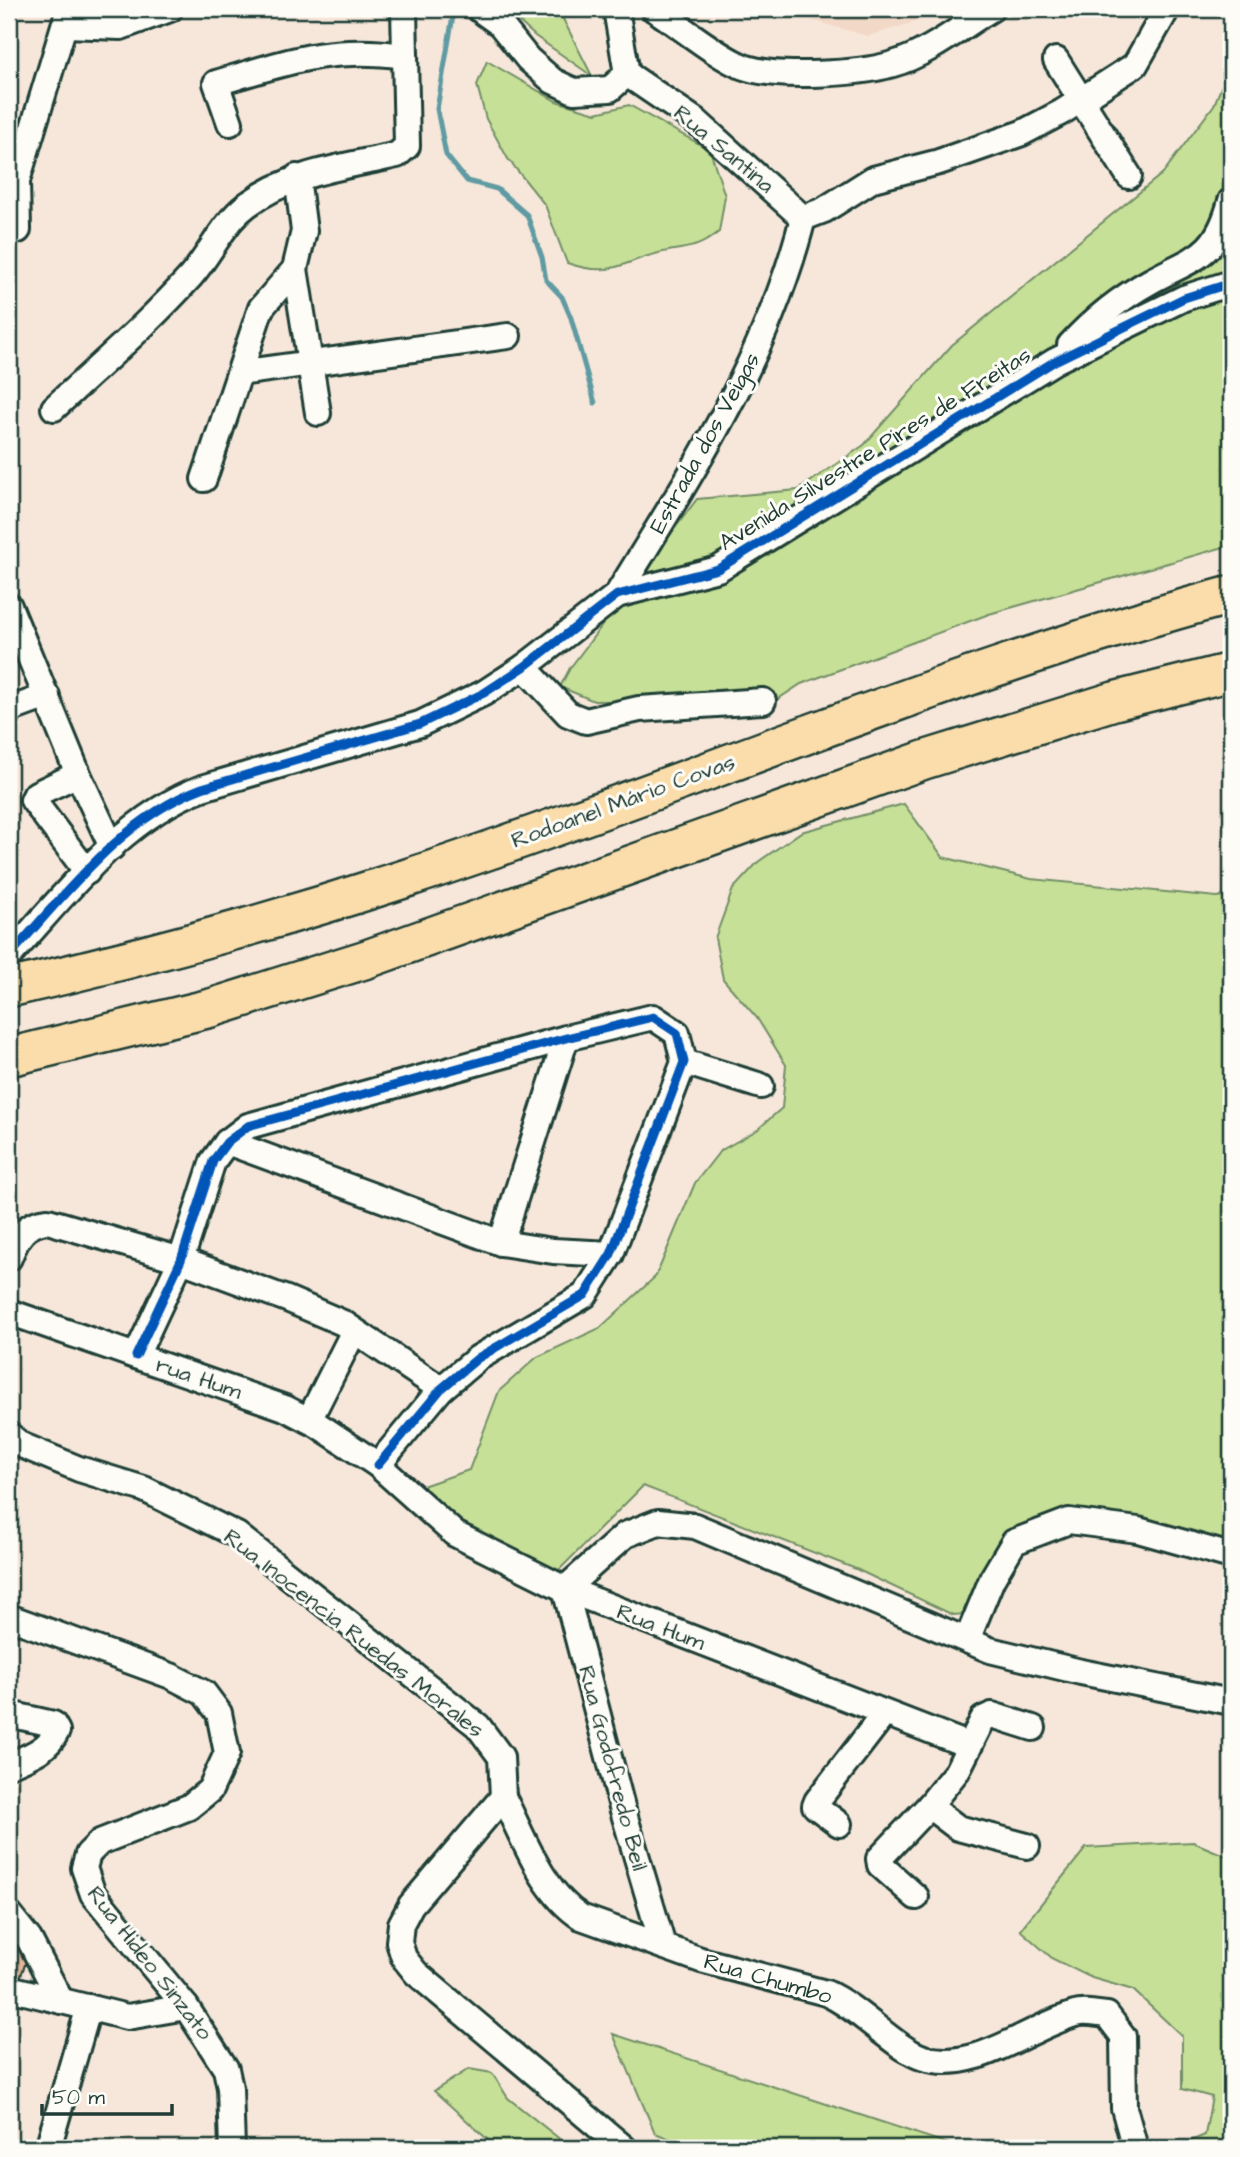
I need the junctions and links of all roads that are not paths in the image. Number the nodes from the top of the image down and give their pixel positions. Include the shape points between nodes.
1 (170, 9) edge
2 (404, 9) edge
3 (479, 9) edge
4 (616, 9) edge
5 (654, 9) edge
6 (991, 9) edge
7 (1167, 9) edge
8 (67, 17) edge
9 (405, 56) junction
10 (1056, 60) dead end
11 (626, 74) junction
12 (1081, 100) junction
13 (230, 123) dead end
14 (1129, 176) dead end
15 (297, 177) junction
16 (13, 180) edge
17 (1231, 201) edge
18 (803, 218) junction
19 (18, 230) dead end
20 (295, 269) junction
21 (1231, 283) edge
22 (508, 336) dead end
23 (1055, 361) junction
24 (310, 363) junction
25 (240, 373) junction
26 (54, 408) dead end
27 (318, 413) dead end
28 (204, 479) dead end
29 (617, 595) junction
30 (1231, 595) edge
31 (9, 606) edge
32 (15, 638) edge
33 (524, 667) junction
34 (1231, 672) edge
35 (47, 695) junction
36 (763, 701) dead end
37 (9, 710) edge
38 (78, 774) junction
39 (112, 847) junction
40 (87, 872) junction
41 (9, 956) edge
42 (9, 988) edge
43 (566, 1038) junction
44 (9, 1057) edge
45 (684, 1062) junction
46 (761, 1086) dead end
47 (227, 1142) junction
48 (501, 1243) junction
49 (611, 1254) junction
50 (9, 1258) edge
51 (181, 1260) junction
52 (9, 1312) edge
53 (354, 1331) junction
54 (136, 1356) junction
55 (441, 1388) junction
56 (309, 1420) junction
57 (9, 1435) edge
58 (378, 1465) junction
59 (1231, 1556) edge
60 (565, 1589) junction
61 (9, 1617) edge
62 (967, 1640) junction
63 (1231, 1702) edge
64 (9, 1714) edge
65 (884, 1714) junction
66 (1033, 1728) dead end
67 (968, 1745) junction
68 (9, 1765) edge
69 (503, 1797) junction
70 (929, 1805) junction
71 (839, 1824) dead end
72 (1027, 1846) dead end
73 (916, 1897) dead end
74 (9, 1913) edge
75 (663, 1946) junction
76 (9, 1988) edge
77 (61, 2001) junction
78 (89, 2007) junction
79 (186, 2007) junction
80 (48, 2148) edge
81 (232, 2148) edge
82 (624, 2148) edge
83 (1135, 2148) edge

1 - 8 street via 121,27
2 - 9 street
3 - 11 street via 500,24 545,73 574,92 610,89
4 - 11 street
5 - 6 street via 742,66 766,73 893,64
7 - 12 street via 1135,65
8 - 16 street
9 - 13 street via 364,50 311,55 216,83
9 - 15 street via 407,146 397,155
10 - 12 street
11 - 18 street, Rua Santina via 696,121
12 - 14 street
12 - 18 street via 1022,133 873,179
15 - 20 street via 304,232
15 - 26 street via 247,205 230,221 167,302
16 - 19 street
17 - 23 street via 1210,247 1188,265 1150,282 1085,329
18 - 29 street, Estrada dos Veigas via 789,273 751,365
20 - 24 street
20 - 25 street via 261,309
21 - 23 street, Avenida Silvestre Pires de Freitas via 1172,304
22 - 24 street
23 - 29 street, Avenida Silvestre Pires de Freitas via 718,569
24 - 25 street
24 - 27 street
25 - 28 street
29 - 33 street, Avenida Silvestre Pires de Freitas
30 - 42 highway, Rodoanel Mário Covas via 1038,653 403,879 229,933
31 - 32 street
32 - 35 street
33 - 36 street via 568,714 586,721 639,709
33 - 39 street, Avenida Silvestre Pires de Freitas via 484,693 420,724 183,796 153,813
34 - 44 highway via 1101,705 924,760 415,943 211,1008
35 - 37 street
35 - 38 street
38 - 39 street
38 - 40 street via 36,794 33,800
39 - 40 street, Avenida Silvestre Pires de Freitas
40 - 41 street, Avenida Silvestre Pires de Freitas
43 - 45 street via 653,1017 677,1033
43 - 47 street via 248,1126
43 - 48 street
45 - 46 street
45 - 49 street
47 - 48 street
47 - 51 street via 213,1161
48 - 49 street
49 - 55 street via 584,1295 478,1358
50 - 51 street via 24,1229 48,1221
51 - 53 street via 287,1299
51 - 54 street
52 - 54 street, rua Hum
53 - 55 street
53 - 56 street
54 - 56 street, rua Hum
55 - 58 street
56 - 58 street, rua Hum
57 - 69 street, Rua Inocencia Ruedas Morales via 79,1469 144,1489 237,1535 478,1726 501,1757
58 - 60 street, Rua Hum via 455,1534
59 - 62 street via 1138,1530 1069,1521 1014,1542 992,1579
60 - 62 street via 625,1535 658,1521 695,1526
60 - 65 street, Rua Hum
60 - 75 street, Rua Godofredo Beil
61 - 79 street, Rua Hideo Sinzato via 171,1676 204,1693 219,1713 228,1753 210,1790 189,1807 100,1842 88,1854 84,1868 86,1882 105,1911
62 - 63 street via 1081,1672
64 - 68 street via 53,1724 57,1731 39,1752
65 - 67 street, Rua Hum
65 - 71 street via 817,1801 815,1806
66 - 67 street via 992,1715 983,1719
67 - 70 street via 957,1771
69 - 75 street, Rua Chumbo via 554,1892 568,1908 600,1925
69 - 82 street via 411,1905 401,1924 399,1942 404,1958 446,2000
70 - 72 street via 958,1828
70 - 73 street via 878,1859
74 - 77 street via 29,1939
75 - 83 street, Rua Chumbo via 826,1993 845,2001 906,2048 939,2060 957,2061 997,2048 1077,2013 1107,2015 1123,2036 1124,2108
76 - 77 street
77 - 78 street
78 - 79 street via 127,2017
78 - 80 street
79 - 81 street, Rua Hideo Sinzato via 226,2068

